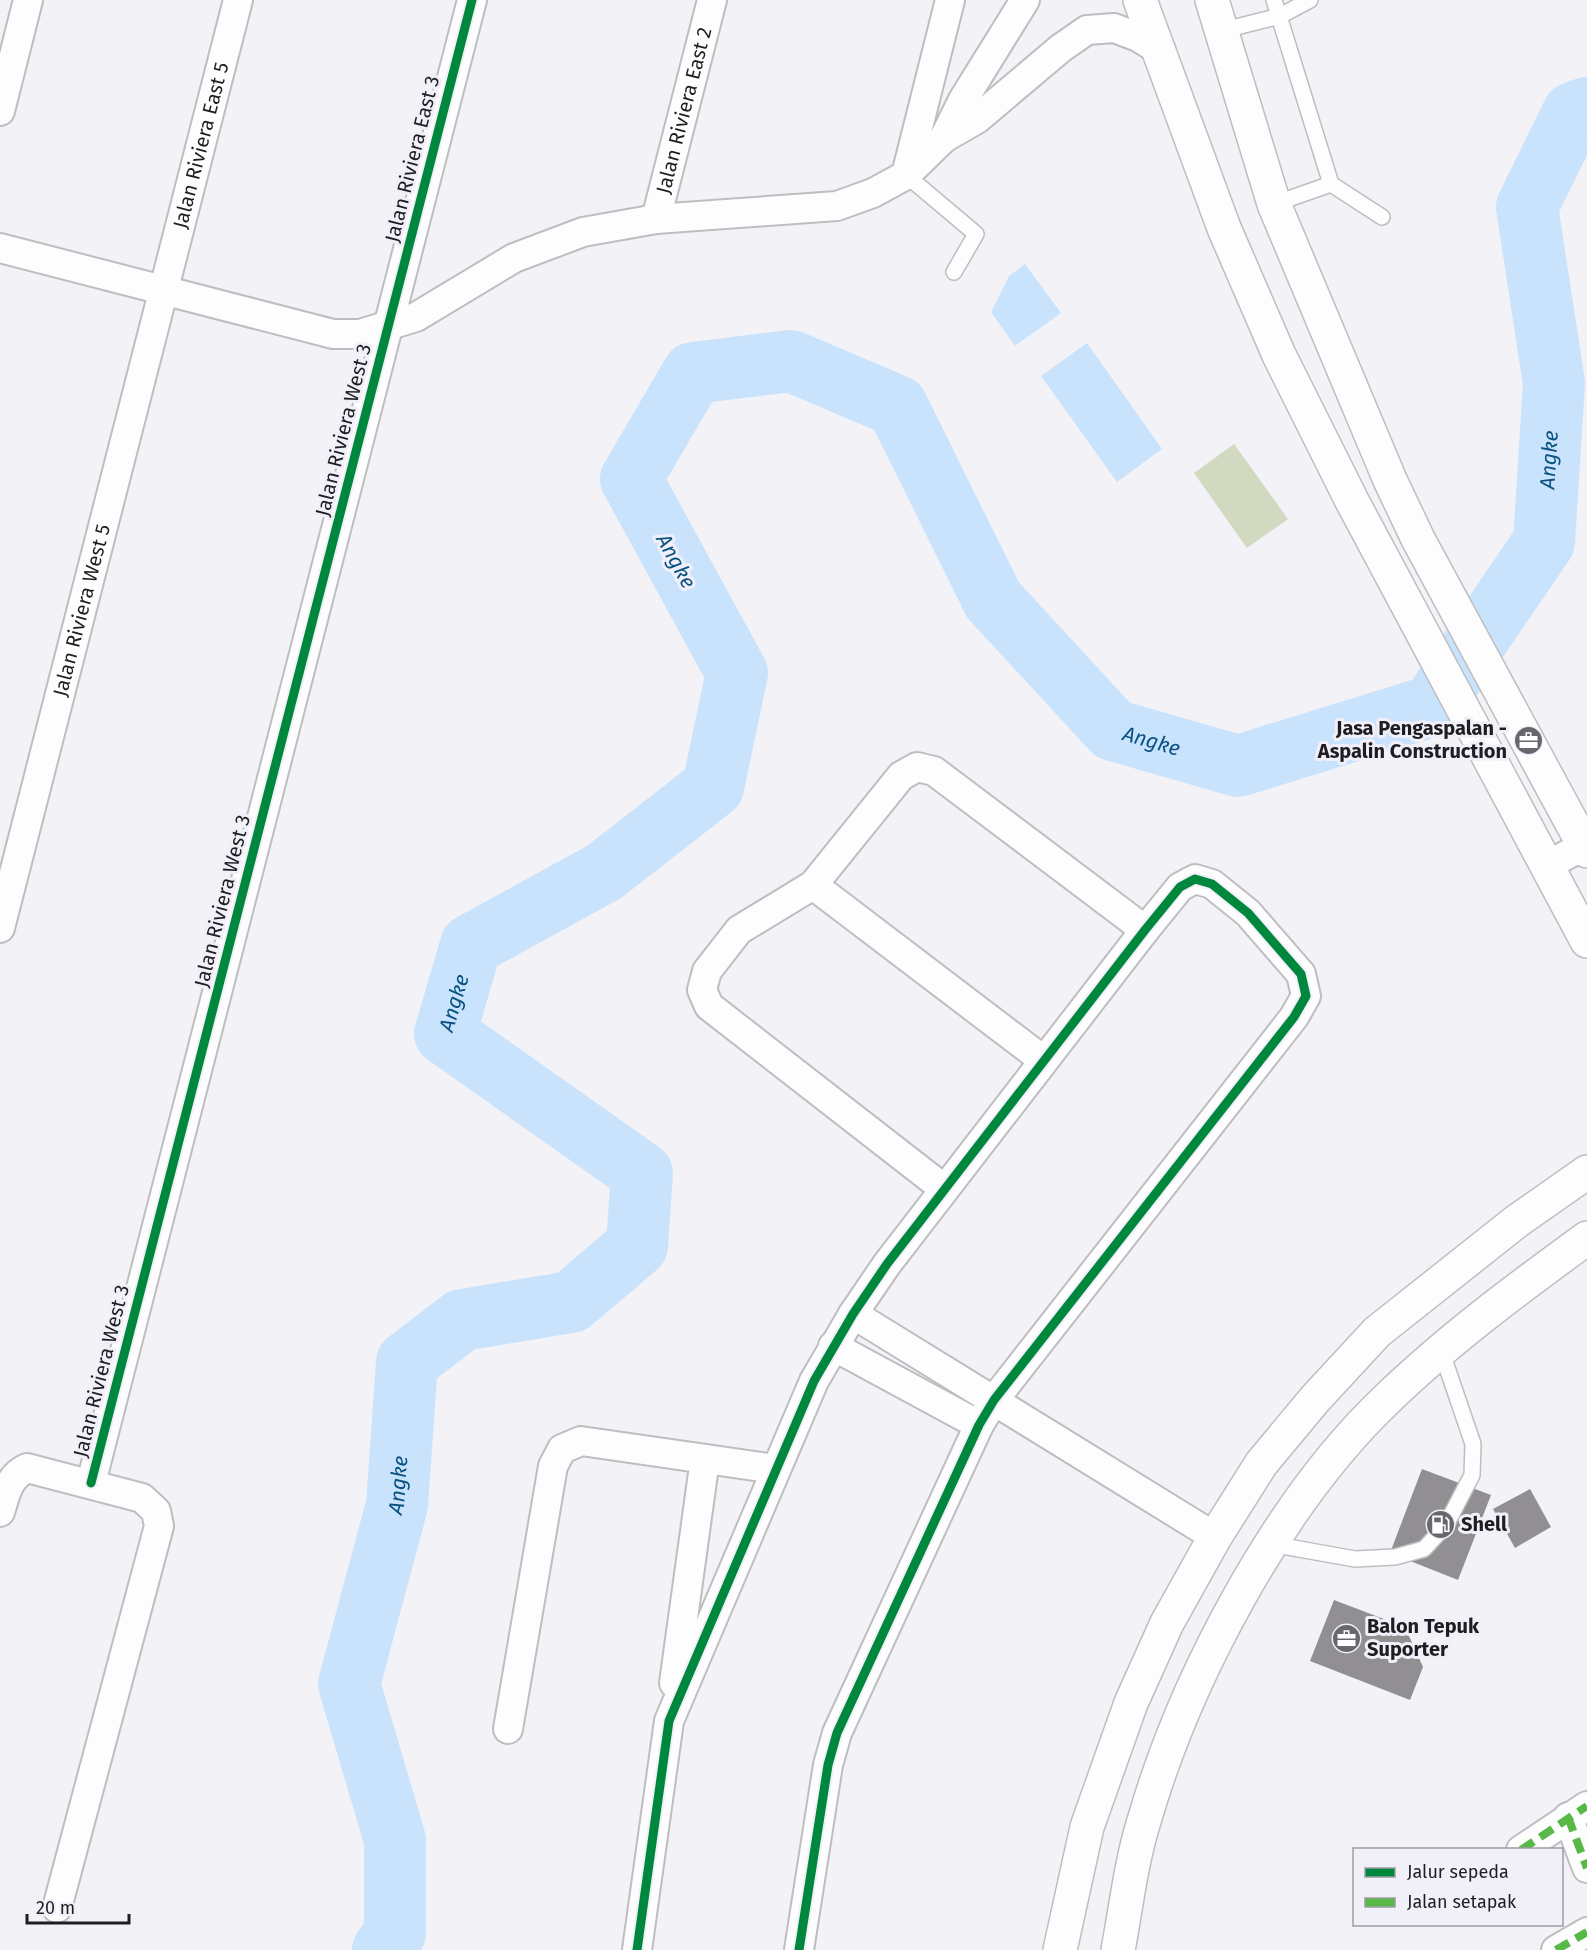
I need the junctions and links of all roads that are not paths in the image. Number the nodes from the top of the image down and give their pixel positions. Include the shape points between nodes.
1 (28, 0) edge
2 (238, 0) edge
3 (472, 0) edge
4 (712, 0) edge
5 (950, 0) edge
6 (1025, 0) edge
7 (1140, 0) edge
8 (1212, 0) edge
9 (1274, 0) edge
10 (1310, 0) edge
11 (1280, 16) junction
12 (1220, 31) junction
13 (1161, 51) junction
14 (0, 111) edge
15 (944, 138) junction
16 (906, 175) junction
17 (1331, 184) junction
18 (1274, 204) junction
19 (1382, 217) dead end
20 (656, 219) junction
21 (0, 248) edge
22 (954, 272) dead end
23 (164, 290) junction
24 (388, 327) junction
25 (1390, 480) junction
26 (1352, 501) junction
27 (1586, 847) edge
28 (1548, 865) junction
29 (813, 885) junction
30 (0, 928) edge
31 (1145, 930) junction
32 (1585, 931) edge
33 (1043, 1060) junction
34 (1587, 1172) edge
35 (943, 1188) junction
36 (1587, 1238) edge
37 (853, 1314) junction
38 (833, 1346) junction
39 (1441, 1350) junction
40 (994, 1400) junction
41 (979, 1425) junction
42 (705, 1459) junction
43 (775, 1469) junction
44 (91, 1483) junction
45 (0, 1512) edge
46 (1215, 1537) junction
47 (1270, 1544) junction
48 (669, 1721) junction
49 (508, 1729) dead end
50 (1577, 1811) edge
51 (1524, 1848) edge
52 (1587, 1868) edge
53 (57, 1908) dead end
54 (1587, 1932) edge
55 (636, 1950) edge
56 (799, 1950) edge
57 (1060, 1950) edge
58 (1118, 1950) edge
59 (1556, 1950) edge

1 - 14 street
2 - 23 street, Jalan Riviera East 5
3 - 24 street, Jalan Riviera East 3
4 - 20 street, Jalan Riviera East 2
5 - 16 street
6 - 15 street
7 - 13 street
8 - 12 street
9 - 11 lane
10 - 11 lane
11 - 12 lane
11 - 17 lane
12 - 18 street
13 - 15 street via 1114,28 1087,30 977,120
13 - 26 street via 1224,228 1280,355
15 - 16 street
16 - 20 street via 837,206
16 - 22 lane via 976,234
17 - 18 lane
17 - 19 lane
18 - 25 street
20 - 24 street via 583,232 514,258 416,316
21 - 23 street
23 - 24 street via 333,334 360,334
23 - 30 street, Jalan Riviera West 5
24 - 44 street, Jalan Riviera West 3
25 - 26 street
25 - 27 street via 1418,539
26 - 28 street
27 - 28 street
28 - 32 street
29 - 31 street via 901,776 917,767 934,771
29 - 33 street
29 - 35 street via 739,930 707,971 702,990 709,1006
31 - 33 street
31 - 40 street via 1180,886 1195,879 1212,884 1248,914 1302,974 1306,996
33 - 35 street
34 - 46 street via 1517,1221 1377,1332 1261,1464
35 - 37 street
36 - 39 street
37 - 38 street
37 - 40 street
38 - 41 street
38 - 43 street
39 - 47 street via 1384,1401 1338,1453
39 - 47 lane via 1473,1444 1472,1475 1446,1525 1424,1549 1395,1557 1355,1559
40 - 41 street
40 - 46 street
41 - 56 street via 837,1733 828,1765
42 - 43 street
42 - 48 street
42 - 49 street via 580,1441 562,1449 553,1466
43 - 48 street
44 - 45 street via 27,1468 15,1473
44 - 53 street via 142,1498 156,1511 159,1526
46 - 57 street via 1167,1623 1131,1702 1087,1827
47 - 58 street via 1186,1705 1143,1822
48 - 55 street
50 - 51 street
50 - 52 street
54 - 59 street

